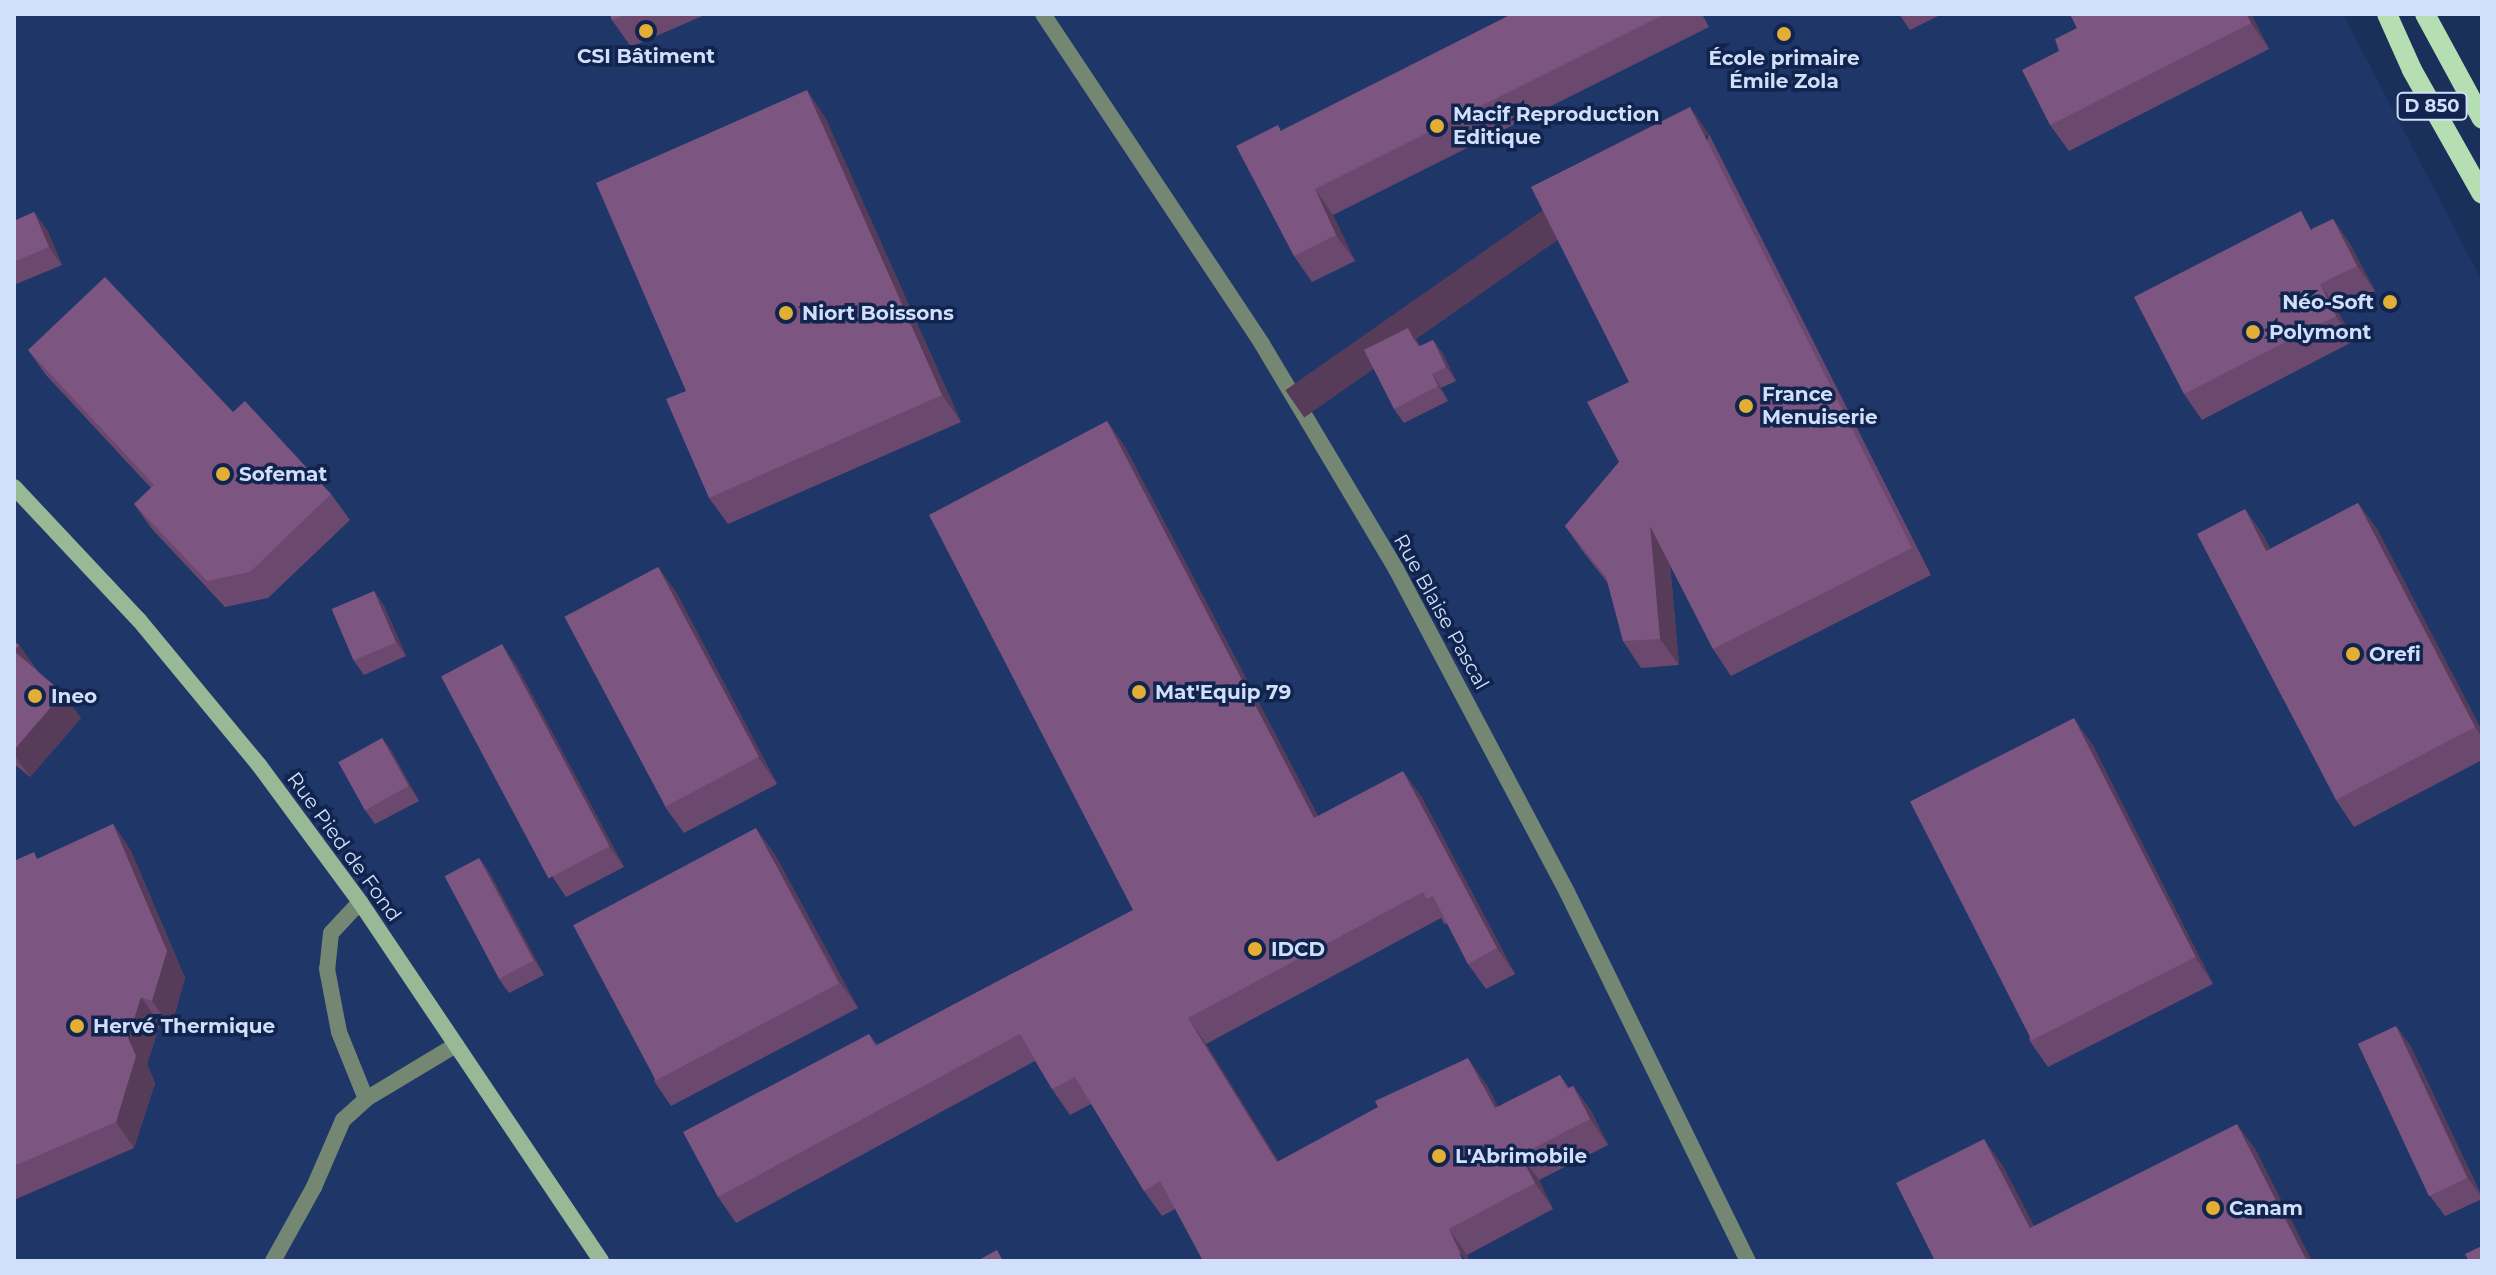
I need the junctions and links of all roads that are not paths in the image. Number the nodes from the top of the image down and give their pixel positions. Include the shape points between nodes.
1 (1043, 14) edge
2 (2387, 14) edge
3 (2425, 14) edge
4 (2482, 119) edge
5 (2482, 194) edge
6 (14, 487) edge
7 (360, 902) junction
8 (456, 1045) junction
9 (366, 1099) junction
10 (273, 1261) edge
11 (601, 1261) edge
12 (1748, 1261) edge

1 - 12 street, Rue Blaise Pascal via 1262,344 1396,569 1567,892
2 - 5 main road, D 850 via 2412,70
3 - 4 main road, D 850
6 - 7 main road, Rue Pied de Fond via 205,697
7 - 8 main road, Rue Pied de Fond
7 - 9 street via 331,933 327,969 339,1032
8 - 9 street
8 - 11 main road, Rue Pied de Fond
9 - 10 street via 343,1120

